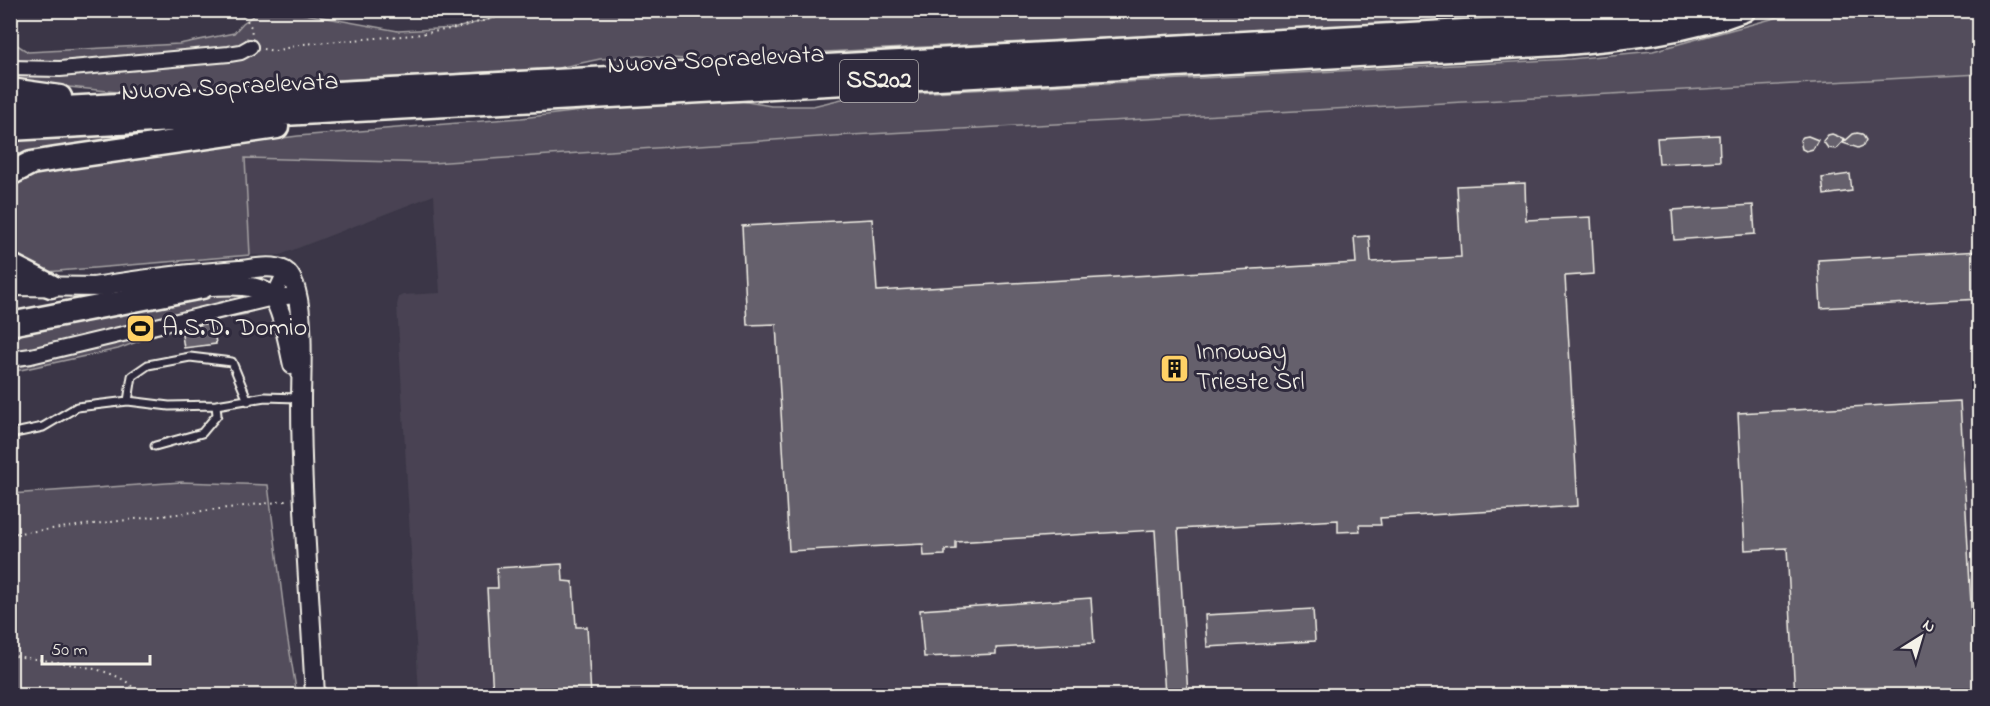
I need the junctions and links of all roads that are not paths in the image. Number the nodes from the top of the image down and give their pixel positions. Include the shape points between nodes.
1 (1680, 10) edge
2 (1744, 10) edge
3 (250, 47) road end
4 (10, 68) edge
5 (10, 90) edge
6 (564, 98) junction
7 (130, 103) junction
8 (10, 111) edge
9 (10, 129) edge
10 (10, 174) edge
11 (10, 265) edge
12 (285, 272) junction
13 (10, 286) edge
14 (51, 286) junction
15 (94, 287) junction
16 (202, 287) junction
17 (298, 296) junction
18 (273, 298) junction
19 (10, 324) edge
20 (10, 359) edge
21 (301, 399) junction
22 (128, 401) junction
23 (248, 401) junction
24 (216, 405) junction
25 (10, 434) edge
26 (155, 446) dead end
27 (315, 696) edge

1 - 7 highway, Nuova Sopraelevata / SS202 via 1597,23 1434,33
2 - 6 highway, Nuova Sopraelevata / SS202 via 1643,35 1558,44
3 - 4 street via 229,54 128,64
5 - 7 highway
6 - 9 highway, Nuova Sopraelevata / SS202
6 - 10 highway via 314,122 101,151 31,163
7 - 8 highway, Nuova Sopraelevata / SS202
11 - 14 highway
12 - 15 street via 273,268 198,272
12 - 17 street via 295,283
12 - 18 street
13 - 14 street
14 - 15 street
15 - 16 street
16 - 18 street via 247,286 263,290
16 - 19 highway
17 - 18 street
17 - 21 street
18 - 20 street
18 - 21 street via 286,329
21 - 23 lane via 265,397
21 - 27 street
22 - 23 lane via 132,376 148,365 190,357 232,362
22 - 24 lane via 169,406
22 - 25 lane via 77,407 43,427
23 - 24 lane
24 - 26 lane via 217,415 202,433

